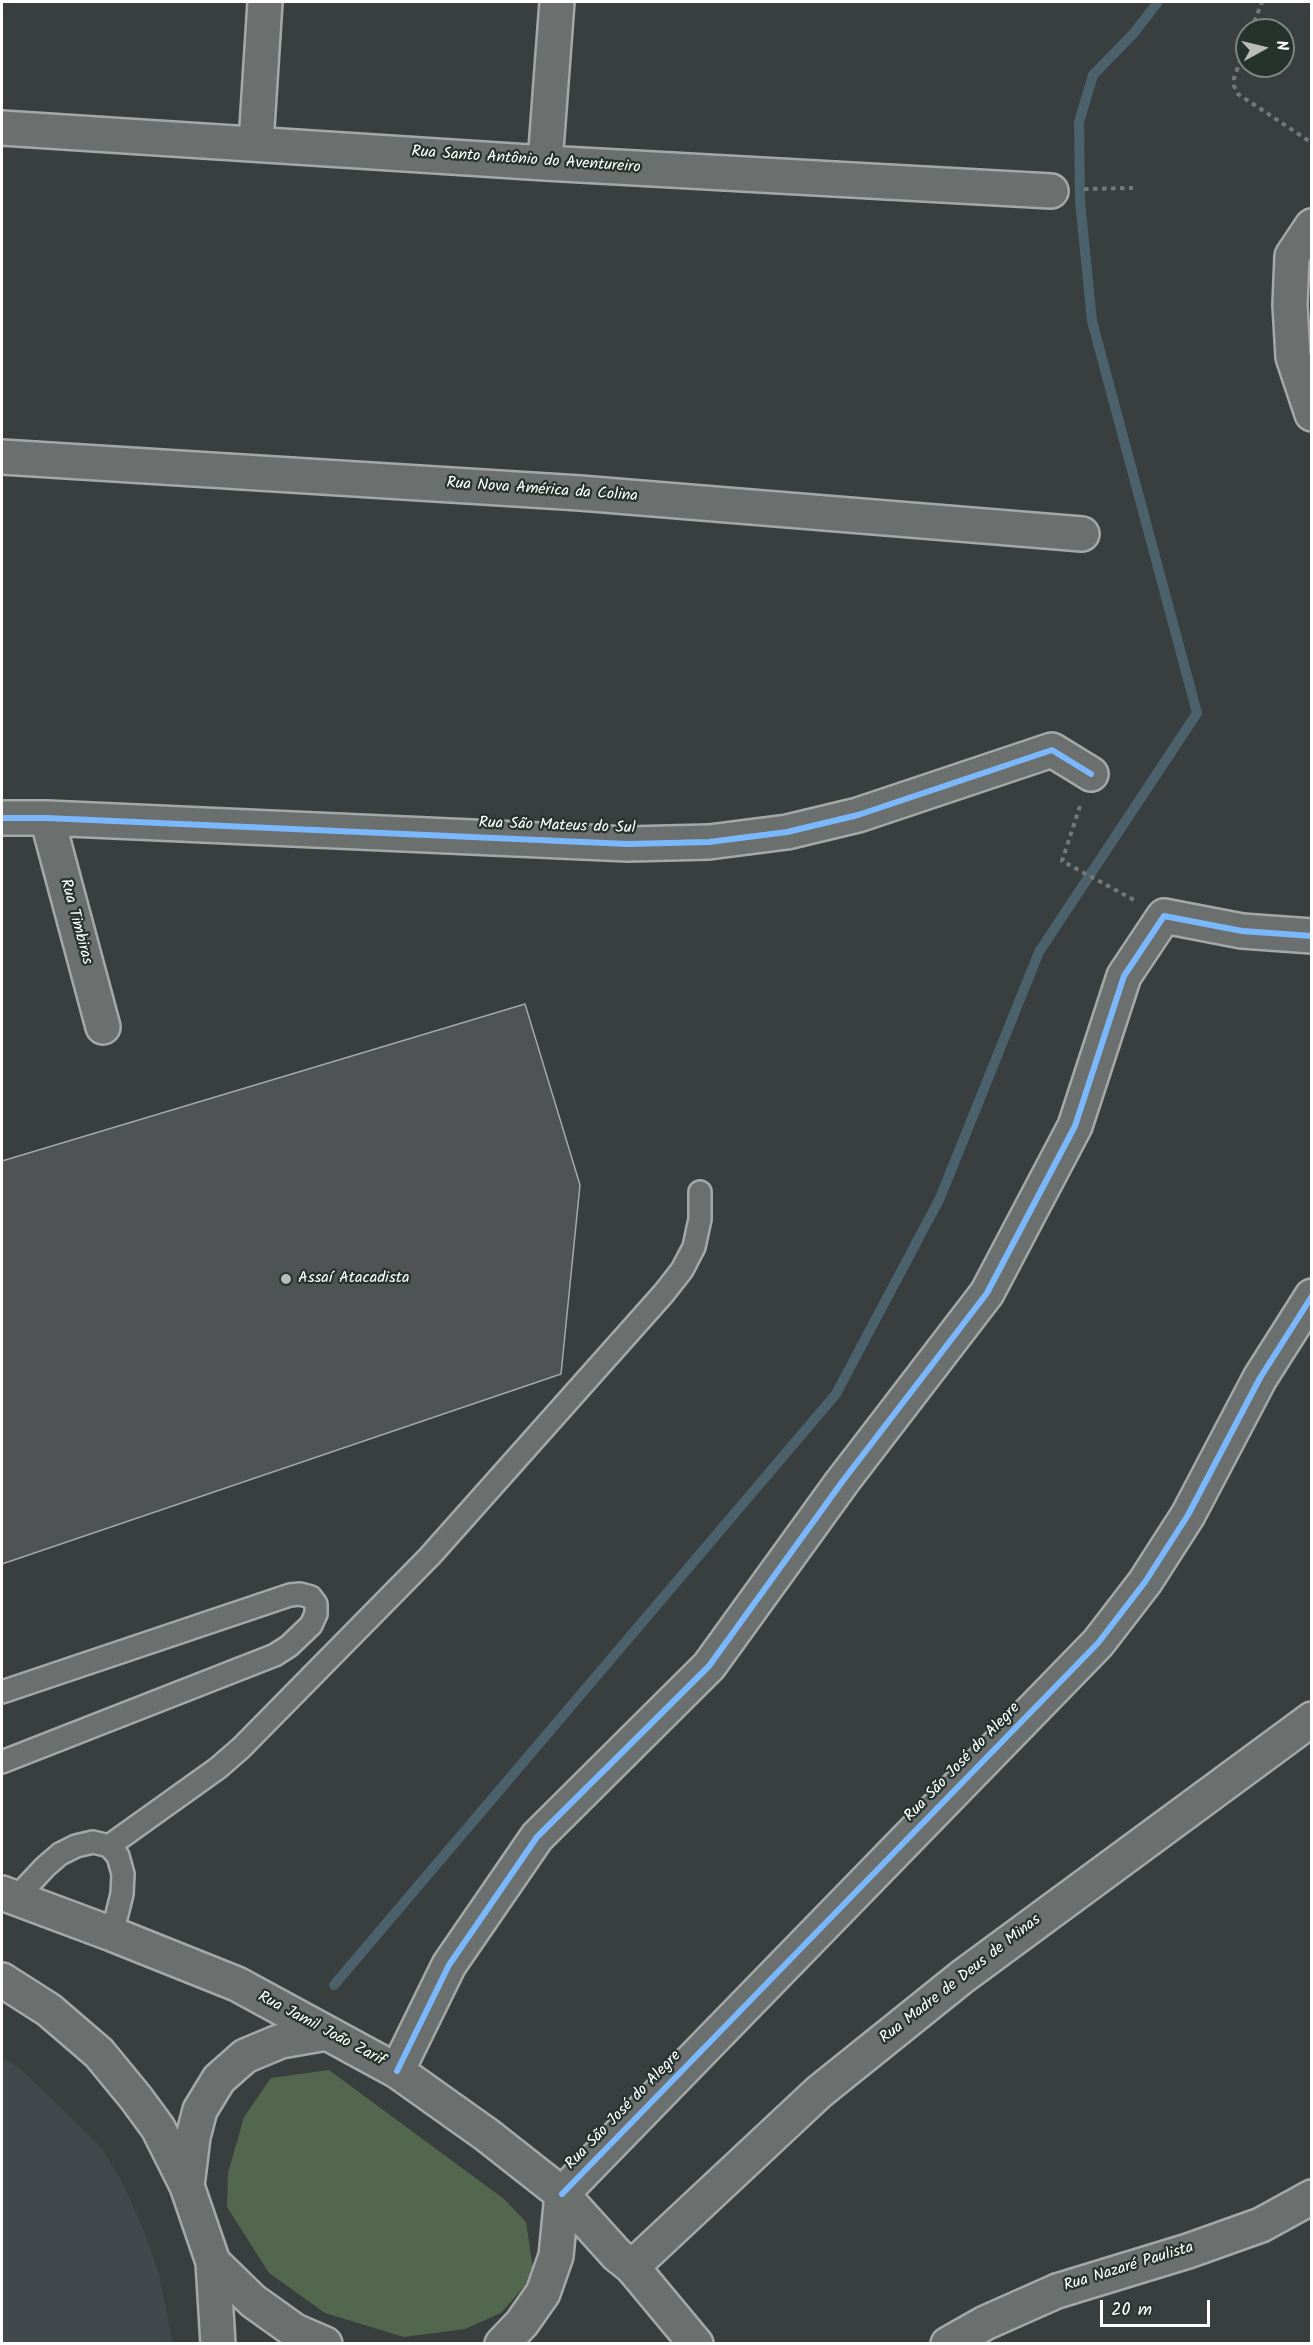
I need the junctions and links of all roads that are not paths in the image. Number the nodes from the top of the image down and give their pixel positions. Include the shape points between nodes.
1 (265, 2) edge
2 (557, 2) edge
3 (2, 128) edge
4 (256, 143) junction
5 (545, 163) junction
6 (1051, 191) road end
7 (1311, 226) edge
8 (1311, 414) edge
9 (2, 457) edge
10 (1083, 534) dead end
11 (1091, 774) road end
12 (2, 818) edge
13 (47, 818) junction
14 (1311, 936) edge
15 (103, 1027) dead end
16 (700, 1192) dead end
17 (1311, 1296) edge
18 (2, 1692) edge
19 (1311, 1719) edge
20 (2, 1762) edge
21 (109, 1846) junction
22 (9, 1896) edge
23 (112, 1934) junction
24 (2, 1980) edge
25 (327, 2034) junction
26 (397, 2071) junction
27 (186, 2186) junction
28 (562, 2193) junction
29 (1311, 2197) edge
30 (213, 2262) junction
31 (632, 2267) junction
32 (218, 2343) edge
33 (325, 2343) edge
34 (502, 2343) edge
35 (696, 2343) edge
36 (948, 2343) edge

1 - 4 street
2 - 5 street
3 - 4 street, Rua Santo Antônio do Aventureiro
4 - 5 street, Rua Santo Antônio do Aventureiro
5 - 6 street, Rua Santo Antônio do Aventureiro
7 - 8 street via 1292,256 1290,305 1293,357
9 - 10 street, Rua Nova América da Colina via 580,493
11 - 13 street, Rua São Mateus do Sul via 1052,750 858,815 788,832 709,842 628,844
12 - 13 street, Rua São Mateus do Sul
13 - 15 street, Rua Timbiras
14 - 26 street via 1242,931 1164,916 1124,976 1075,1126 987,1293 842,1482 709,1666 537,1837 449,1965
16 - 21 lane via 694,1247 682,1270 430,1556 241,1748
17 - 28 street, Rua São José do Alegre via 1260,1378 1188,1515 1098,1643
18 - 20 lane via 290,1595 310,1597 316,1604 311,1625 275,1655
19 - 31 street, Rua Madre de Deus de Minas via 962,1977 819,2092
21 - 22 lane via 93,1842 76,1846 60,1854
21 - 23 lane via 118,1856 123,1874
22 - 23 street, Rua Jamil João Zarif
23 - 25 street, Rua Jamil João Zarif via 237,1984
24 - 27 street via 49,2010 99,2053 158,2128
25 - 26 street, Rua Jamil João Zarif
25 - 27 street via 281,2041 245,2056 219,2079 200,2110
26 - 28 street, Rua Jamil João Zarif
27 - 30 street
28 - 31 street, Rua Jamil João Zarif
28 - 34 street via 556,2256 543,2294
29 - 36 street, Rua Nazaré Paulista via 1261,2225 1057,2291
30 - 32 street
30 - 33 street via 253,2301 295,2331
31 - 35 street, Rua Jamil João Zarif

